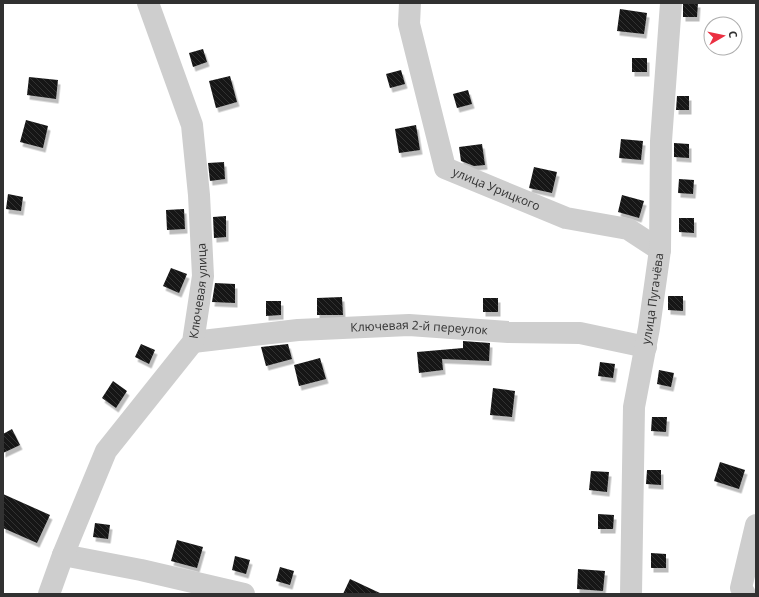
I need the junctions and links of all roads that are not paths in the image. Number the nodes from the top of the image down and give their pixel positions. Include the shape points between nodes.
1 (148, 3) edge
2 (410, 3) edge
3 (671, 3) edge
4 (660, 250) junction
5 (193, 342) junction
6 (646, 347) junction
7 (756, 525) edge
8 (63, 555) junction
9 (49, 594) edge
10 (244, 594) edge
11 (631, 594) edge
12 (745, 594) edge

1 - 5 street, Ключевая улица via 192,125 203,276
2 - 4 street, улица Урицкого via 409,24 445,168 566,218 628,229
3 - 4 street, улица Пугачёва via 661,142
4 - 6 street, улица Пугачёва
5 - 6 street, Ключевая 2-й переулок via 298,330 408,325 508,332 580,333
5 - 8 street, Ключевая улица via 106,451
6 - 11 street, улица Пугачёва via 634,407
7 - 12 street via 741,588
8 - 9 street, Ключевая улица
8 - 10 street

